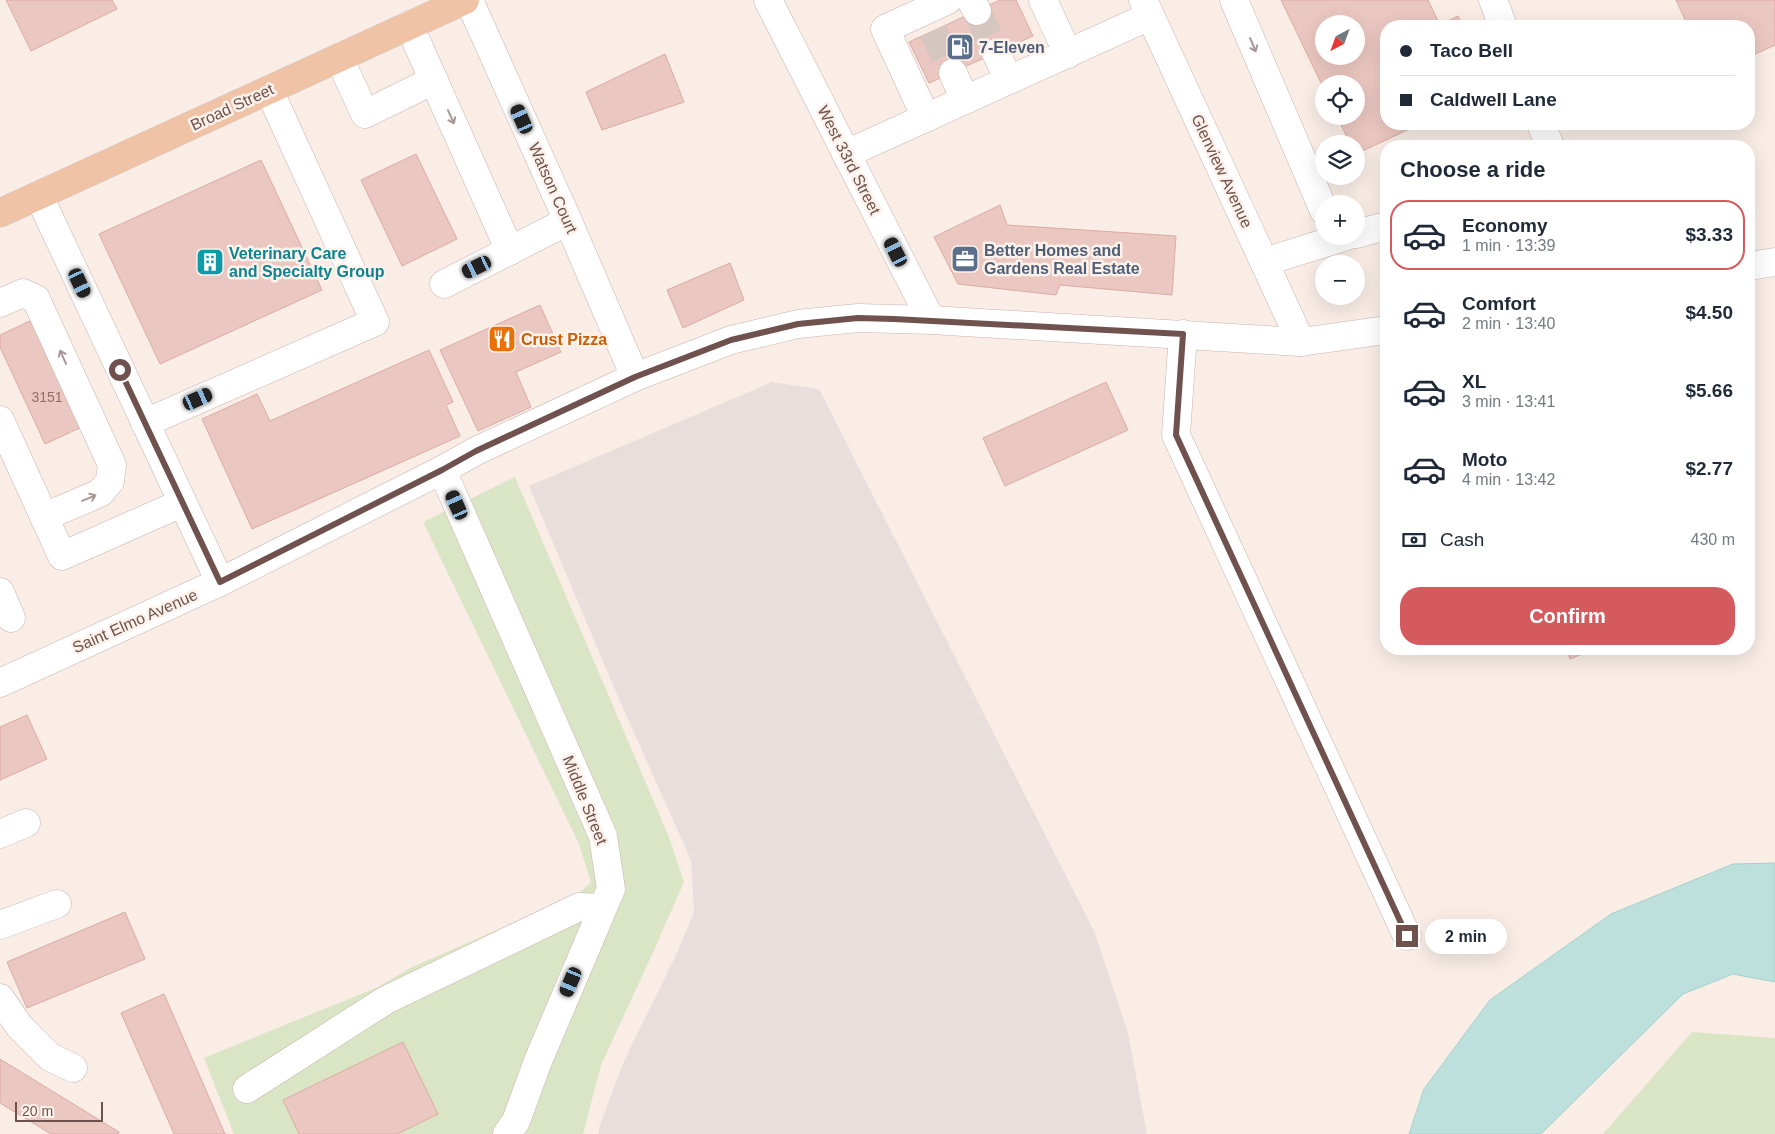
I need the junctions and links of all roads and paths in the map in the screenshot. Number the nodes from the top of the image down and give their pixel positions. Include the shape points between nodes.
1 (464, 0) edge
2 (469, 0) edge
3 (768, 0) edge
4 (1043, 0) edge
5 (1234, 0) edge
6 (1493, 0) edge
7 (1146, 8) edge
8 (935, 14) edge
9 (1501, 20) edge
10 (409, 25) junction
11 (996, 52) tunnel mouth
12 (1068, 54) junction
13 (339, 58) junction
14 (952, 73) tunnel mouth
15 (434, 80) junction
16 (1009, 80) junction
17 (269, 90) junction
18 (965, 100) junction
19 (926, 118) junction
20 (846, 154) junction
21 (1318, 195) edge
22 (39, 196) junction
23 (0, 214) edge
24 (568, 221) junction
25 (1380, 227) edge
26 (1365, 231) edge
27 (1316, 245) edge
28 (510, 251) junction
29 (1264, 262) junction
30 (1775, 262) edge
31 (1755, 265) edge
32 (444, 284) dead end
33 (0, 303) edge
34 (931, 320) junction
35 (1380, 331) edge
36 (1183, 334) junction
37 (1301, 342) junction
38 (635, 377) junction
39 (0, 420) edge
40 (145, 422) junction
41 (442, 470) junction
42 (182, 503) junction
43 (44, 517) junction
44 (220, 582) junction
45 (0, 592) edge
46 (12, 618) dead end
47 (0, 682) edge
48 (26, 823) dead end
49 (0, 834) edge
50 (57, 904) dead end
51 (602, 908) junction
52 (0, 925) edge
53 (1407, 936) dead end
54 (0, 998) edge
55 (73, 1068) dead end
56 (246, 1089) dead end
57 (506, 1134) edge

1 - 10 main road, Broad Street
2 - 24 street, Watson Court
3 - 20 street, West 33rd Street
4 - 12 street
5 -> 21 street
6 - 9 street
7 - 12 street
7 - 29 street, Glenview Avenue
8 - 19 street via 885,29
10 - 13 main road, Broad Street
10 - 15 street
11 - 16 street
12 - 16 street
13 - 15 street via 365,114
13 - 17 main road, Broad Street
14 - 18 street
15 -> 28 street
16 - 18 street
17 - 22 main road, Broad Street
17 - 40 street via 375,322
18 - 19 street
19 - 20 street
20 - 34 street, West 33rd Street
22 - 23 main road, Broad Street
22 - 40 street
24 - 28 street
24 - 38 street, Watson Court
25 - 26 street
27 - 29 street
28 - 32 street
29 - 37 street, Glenview Avenue
30 - 31 street
43 -> 33 street via 100,493 110,481 112,465 36,299 23,293
34 - 36 street, Saint Elmo Avenue
34 - 38 street, Saint Elmo Avenue via 858,318 798,324 731,340
35 - 37 street, Saint Elmo Avenue
36 - 37 street, Saint Elmo Avenue
36 - 53 street via 1176,435
38 - 41 street, Saint Elmo Avenue
39 - 43 street
40 - 42 street
41 - 44 street, Saint Elmo Avenue
41 - 51 street, Middle Street via 603,836 610,889
42 - 43 street via 62,556
42 - 44 street
44 - 47 street, Saint Elmo Avenue
45 - 46 street
48 - 49 street
50 - 52 street
51 - 56 street via 579,907 386,1000
51 - 57 street, Middle Street via 516,1121
54 - 55 street via 19,1026 50,1057

